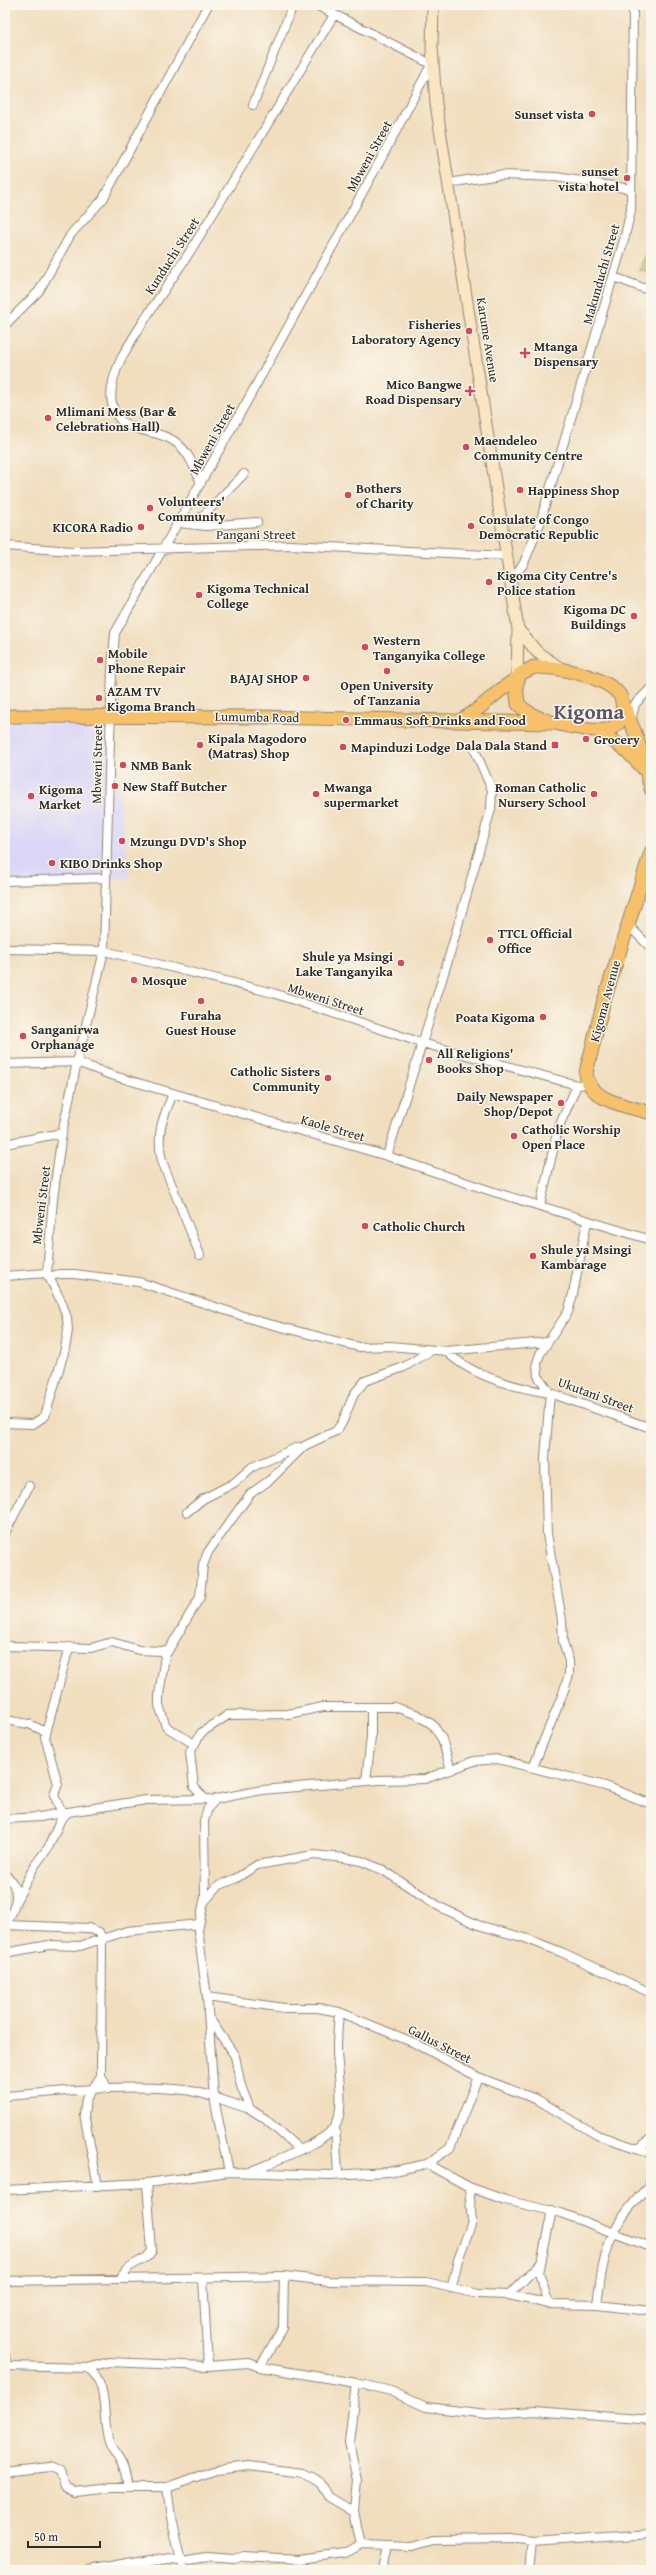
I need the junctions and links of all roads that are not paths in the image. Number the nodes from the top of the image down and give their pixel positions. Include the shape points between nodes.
1 (208, 5) edge
2 (293, 5) edge
3 (316, 5) edge
4 (433, 5) edge
5 (633, 5) edge
6 (334, 15) junction
7 (432, 62) junction
8 (253, 105) dead end
9 (448, 183) junction
10 (631, 189) junction
11 (614, 277) junction
12 (651, 291) edge
13 (5, 325) edge
14 (244, 474) dead end
15 (201, 483) junction
16 (258, 522) dead end
17 (179, 523) junction
18 (194, 525) junction
19 (5, 546) edge
20 (163, 548) junction
21 (507, 556) junction
22 (510, 583) junction
23 (518, 629) junction
24 (563, 670) junction
25 (517, 679) junction
26 (651, 688) edge
27 (622, 702) junction
28 (5, 716) edge
29 (110, 718) junction
30 (461, 720) junction
31 (552, 723) junction
32 (631, 723) junction
33 (599, 731) junction
34 (474, 748) dead end
35 (647, 771) junction
36 (651, 789) edge
37 (651, 852) edge
38 (106, 878) junction
39 (5, 881) edge
40 (627, 924) junction
41 (651, 948) edge
42 (5, 949) edge
43 (104, 952) junction
44 (422, 1043) junction
45 (77, 1062) junction
46 (5, 1064) edge
47 (582, 1084) junction
48 (173, 1094) junction
49 (651, 1113) edge
50 (62, 1133) junction
51 (5, 1144) edge
52 (386, 1156) junction
53 (540, 1206) junction
54 (587, 1221) junction
55 (651, 1240) edge
56 (200, 1255) dead end
57 (48, 1275) junction
58 (5, 1276) edge
59 (547, 1342) junction
60 (432, 1350) junction
61 (446, 1351) junction
62 (550, 1393) junction
63 (5, 1423) edge
64 (651, 1428) edge
65 (304, 1446) junction
66 (29, 1486) dead end
67 (187, 1512) dead end
68 (5, 1534) edge
69 (5, 1646) edge
70 (70, 1647) junction
71 (170, 1648) junction
72 (371, 1708) junction
73 (5, 1720) edge
74 (46, 1732) junction
75 (194, 1744) junction
76 (533, 1767) junction
77 (451, 1770) junction
78 (366, 1781) junction
79 (204, 1799) junction
80 (216, 1800) junction
81 (651, 1804) edge
82 (65, 1812) junction
83 (5, 1819) edge
84 (5, 1874) edge
85 (204, 1902) junction
86 (14, 1905) junction
87 (199, 1924) junction
88 (6, 1926) edge
89 (102, 1938) junction
90 (5, 1955) edge
91 (651, 1993) edge
92 (207, 1997) junction
93 (339, 2012) junction
94 (208, 2018) junction
95 (101, 2076) junction
96 (478, 2077) junction
97 (108, 2089) junction
98 (92, 2090) junction
99 (5, 2096) edge
100 (214, 2098) junction
101 (250, 2109) junction
102 (335, 2126) junction
103 (651, 2138) edge
104 (640, 2148) junction
105 (299, 2149) junction
106 (651, 2153) edge
107 (428, 2164) junction
108 (228, 2172) junction
109 (247, 2173) junction
110 (338, 2174) junction
111 (147, 2183) junction
112 (650, 2183) edge
113 (98, 2186) junction
114 (469, 2187) junction
115 (5, 2190) edge
116 (552, 2210) junction
117 (612, 2232) junction
118 (651, 2247) edge
119 (539, 2265) junction
120 (284, 2276) junction
121 (203, 2278) junction
122 (120, 2279) junction
123 (5, 2281) edge
124 (452, 2286) junction
125 (509, 2296) junction
126 (549, 2304) junction
127 (597, 2305) junction
128 (651, 2311) edge
129 (5, 2356) edge
130 (6, 2366) edge
131 (208, 2366) junction
132 (260, 2367) junction
133 (88, 2368) junction
134 (356, 2383) junction
135 (651, 2420) edge
136 (5, 2472) edge
137 (128, 2487) junction
138 (166, 2487) junction
139 (354, 2512) junction
140 (651, 2534) edge
141 (532, 2542) junction
142 (361, 2544) junction
143 (388, 2545) junction
144 (181, 2561) junction
145 (88, 2570) edge
146 (181, 2570) edge
147 (383, 2570) edge
148 (529, 2570) edge

1 - 13 street via 103,199 71,234 39,291
2 - 8 street
3 - 6 street
4 - 7 street, Karume Avenue
5 - 10 street, Makunduchi Street
6 - 7 street
6 - 15 street, Kunduchi Street via 186,257 136,331 120,361 111,387 112,404 118,419 132,428 164,436 175,442 190,456
7 - 9 street, Karume Avenue
7 - 15 street, Mbweni Street
9 - 10 street via 500,175 556,177
9 - 21 street, Karume Avenue
10 - 11 street, Makunduchi Street via 631,210
11 - 12 street
11 - 22 street, Makunduchi Street via 539,526 524,563
14 - 18 street
15 - 17 street, Mbweni Street
16 - 18 street via 222,526
17 - 18 street
17 - 20 street, Mbweni Street
19 - 20 street, Pangani Street via 72,551
20 - 21 street, Pangani Street via 290,545
20 - 29 street, Mbweni Street via 115,633
21 - 22 street, Karume Avenue
22 - 23 street, Karume Avenue
23 - 24 street via 537,652
23 - 25 street, Karume Avenue
24 - 25 main road, Lumumba Road via 534,667 526,670
24 - 27 main road, Lumumba Road via 609,686 619,694
25 - 30 main road, Lumumba Road via 505,685 483,708
25 - 31 main road via 518,704 530,714
26 - 32 street via 635,704
27 - 32 main road
27 - 33 main road via 622,715 618,723 609,729
28 - 29 main road, Lumumba Road
29 - 30 main road, Lumumba Road
29 - 38 street, Mbweni Street
30 - 31 main road, Lumumba Road
31 - 33 main road
32 - 35 main road
33 - 35 main road via 626,750
34 - 44 street via 492,790 491,809
35 - 36 main road
37 - 40 main road, Kigoma Avenue
38 - 39 street
38 - 43 street, Mbweni Street
40 - 41 street
40 - 47 main road, Kigoma Avenue
42 - 43 street
43 - 44 street, Mbweni Street via 272,994
43 - 45 street, Mbweni Street
44 - 47 street, Mbweni Street
44 - 52 street
45 - 46 street, Kaole Street
45 - 48 street, Kaole Street
45 - 50 street, Mbweni Street
47 - 49 main road via 605,1099
47 - 53 street via 558,1129
48 - 52 street, Kaole Street
48 - 56 street via 158,1133 159,1147 162,1161
50 - 51 street
50 - 57 street, Mbweni Street via 52,1206
52 - 53 street, Kaole Street
53 - 54 street, Kaole Street
54 - 55 street, Kaole Street
54 - 59 street, Ukutani Street via 568,1312
57 - 58 street
57 - 60 street via 74,1274 139,1282 258,1321 359,1347 390,1346
57 - 63 street via 68,1318 63,1356 45,1416 33,1424
59 - 61 street
59 - 62 street, Ukutani Street via 537,1363 538,1376
60 - 61 street
60 - 65 street via 404,1367 365,1380 354,1394 336,1431
61 - 62 street via 465,1366 493,1378 530,1390
62 - 64 street, Ukutani Street
62 - 76 street via 546,1458 547,1534 562,1620 563,1642 570,1661 569,1675 562,1696
65 - 67 street via 252,1467 241,1478 203,1498
65 - 71 street via 270,1480 250,1494 208,1552 203,1565 200,1597
66 - 68 street
69 - 70 street
70 - 71 street via 91,1648 112,1642 139,1650 162,1651
70 - 74 street
71 - 75 street via 163,1664 159,1695 162,1717 168,1728
72 - 75 street via 323,1707 288,1714 228,1715 202,1733
72 - 77 street via 394,1707 416,1714 433,1725 442,1739
72 - 78 street
73 - 74 street via 29,1724
74 - 82 street via 46,1742 58,1784 54,1795
75 - 79 street via 190,1752 192,1778 194,1787
76 - 77 street via 486,1759
76 - 81 street via 605,1786
77 - 78 street via 425,1779
78 - 80 street via 258,1790
79 - 80 street
79 - 82 street via 146,1800
80 - 85 street via 208,1808 204,1821
82 - 83 street via 40,1818
82 - 86 street via 48,1848
84 - 86 street via 16,1885
85 - 87 street
85 - 91 street via 218,1886 257,1865 314,1855 361,1861 383,1870 440,1906 478,1925 525,1938 562,1952
86 - 88 street
87 - 89 street via 127,1931
87 - 92 street
88 - 89 street via 88,1928 99,1932
89 - 90 street via 80,1946 49,1944
89 - 95 street
92 - 93 street, Gallus Street via 284,2008 318,2008
92 - 94 street
93 - 96 street, Gallus Street via 417,2044
93 - 102 street via 337,2049 340,2094 339,2117
94 - 100 street
94 - 101 street via 235,2056
95 - 97 street
95 - 98 street
96 - 104 street, Gallus Street via 538,2100 597,2135
96 - 107 street via 450,2148
97 - 98 street
97 - 100 street via 187,2090
98 - 99 street
98 - 113 street via 86,2099 84,2114
100 - 101 street
100 - 108 street
101 - 105 street
102 - 105 street via 330,2132
102 - 110 street
103 - 104 street
104 - 106 street, Gallus Street
105 - 109 street
107 - 110 street via 388,2172
107 - 114 street
108 - 109 street
108 - 111 street
109 - 110 street
111 - 113 street
111 - 122 street via 152,2251 147,2257 129,2267
112 - 117 street via 629,2206
113 - 115 street
114 - 116 street via 505,2200
114 - 124 street via 472,2222 458,2260
116 - 117 street
116 - 119 street
117 - 118 street
117 - 127 street via 600,2276
119 - 125 street
119 - 126 street via 539,2274
120 - 121 street
120 - 124 street via 329,2281 426,2282
120 - 132 street via 283,2327
121 - 122 street
121 - 131 street
122 - 123 street
124 - 125 street via 478,2294
125 - 126 street
126 - 127 street
127 - 128 street
129 - 130 street
130 - 133 street
131 - 132 street via 248,2362
131 - 133 street via 108,2362
132 - 134 street
133 - 137 street via 97,2374 101,2383 109,2444 121,2462
134 - 135 street via 396,2393 426,2407 487,2414 535,2411
134 - 139 street via 349,2443 357,2480
136 - 137 street via 51,2467 60,2471 65,2487 73,2491
137 - 138 street
138 - 139 street via 216,2470 249,2466 293,2471 320,2482 330,2497
138 - 144 street via 170,2517
139 - 142 street
140 - 141 street
141 - 143 street via 474,2539 432,2540 399,2547
141 - 148 street
142 - 143 street
142 - 144 street via 346,2553 305,2558 245,2556
143 - 147 street
144 - 145 street via 150,2559
144 - 146 street

